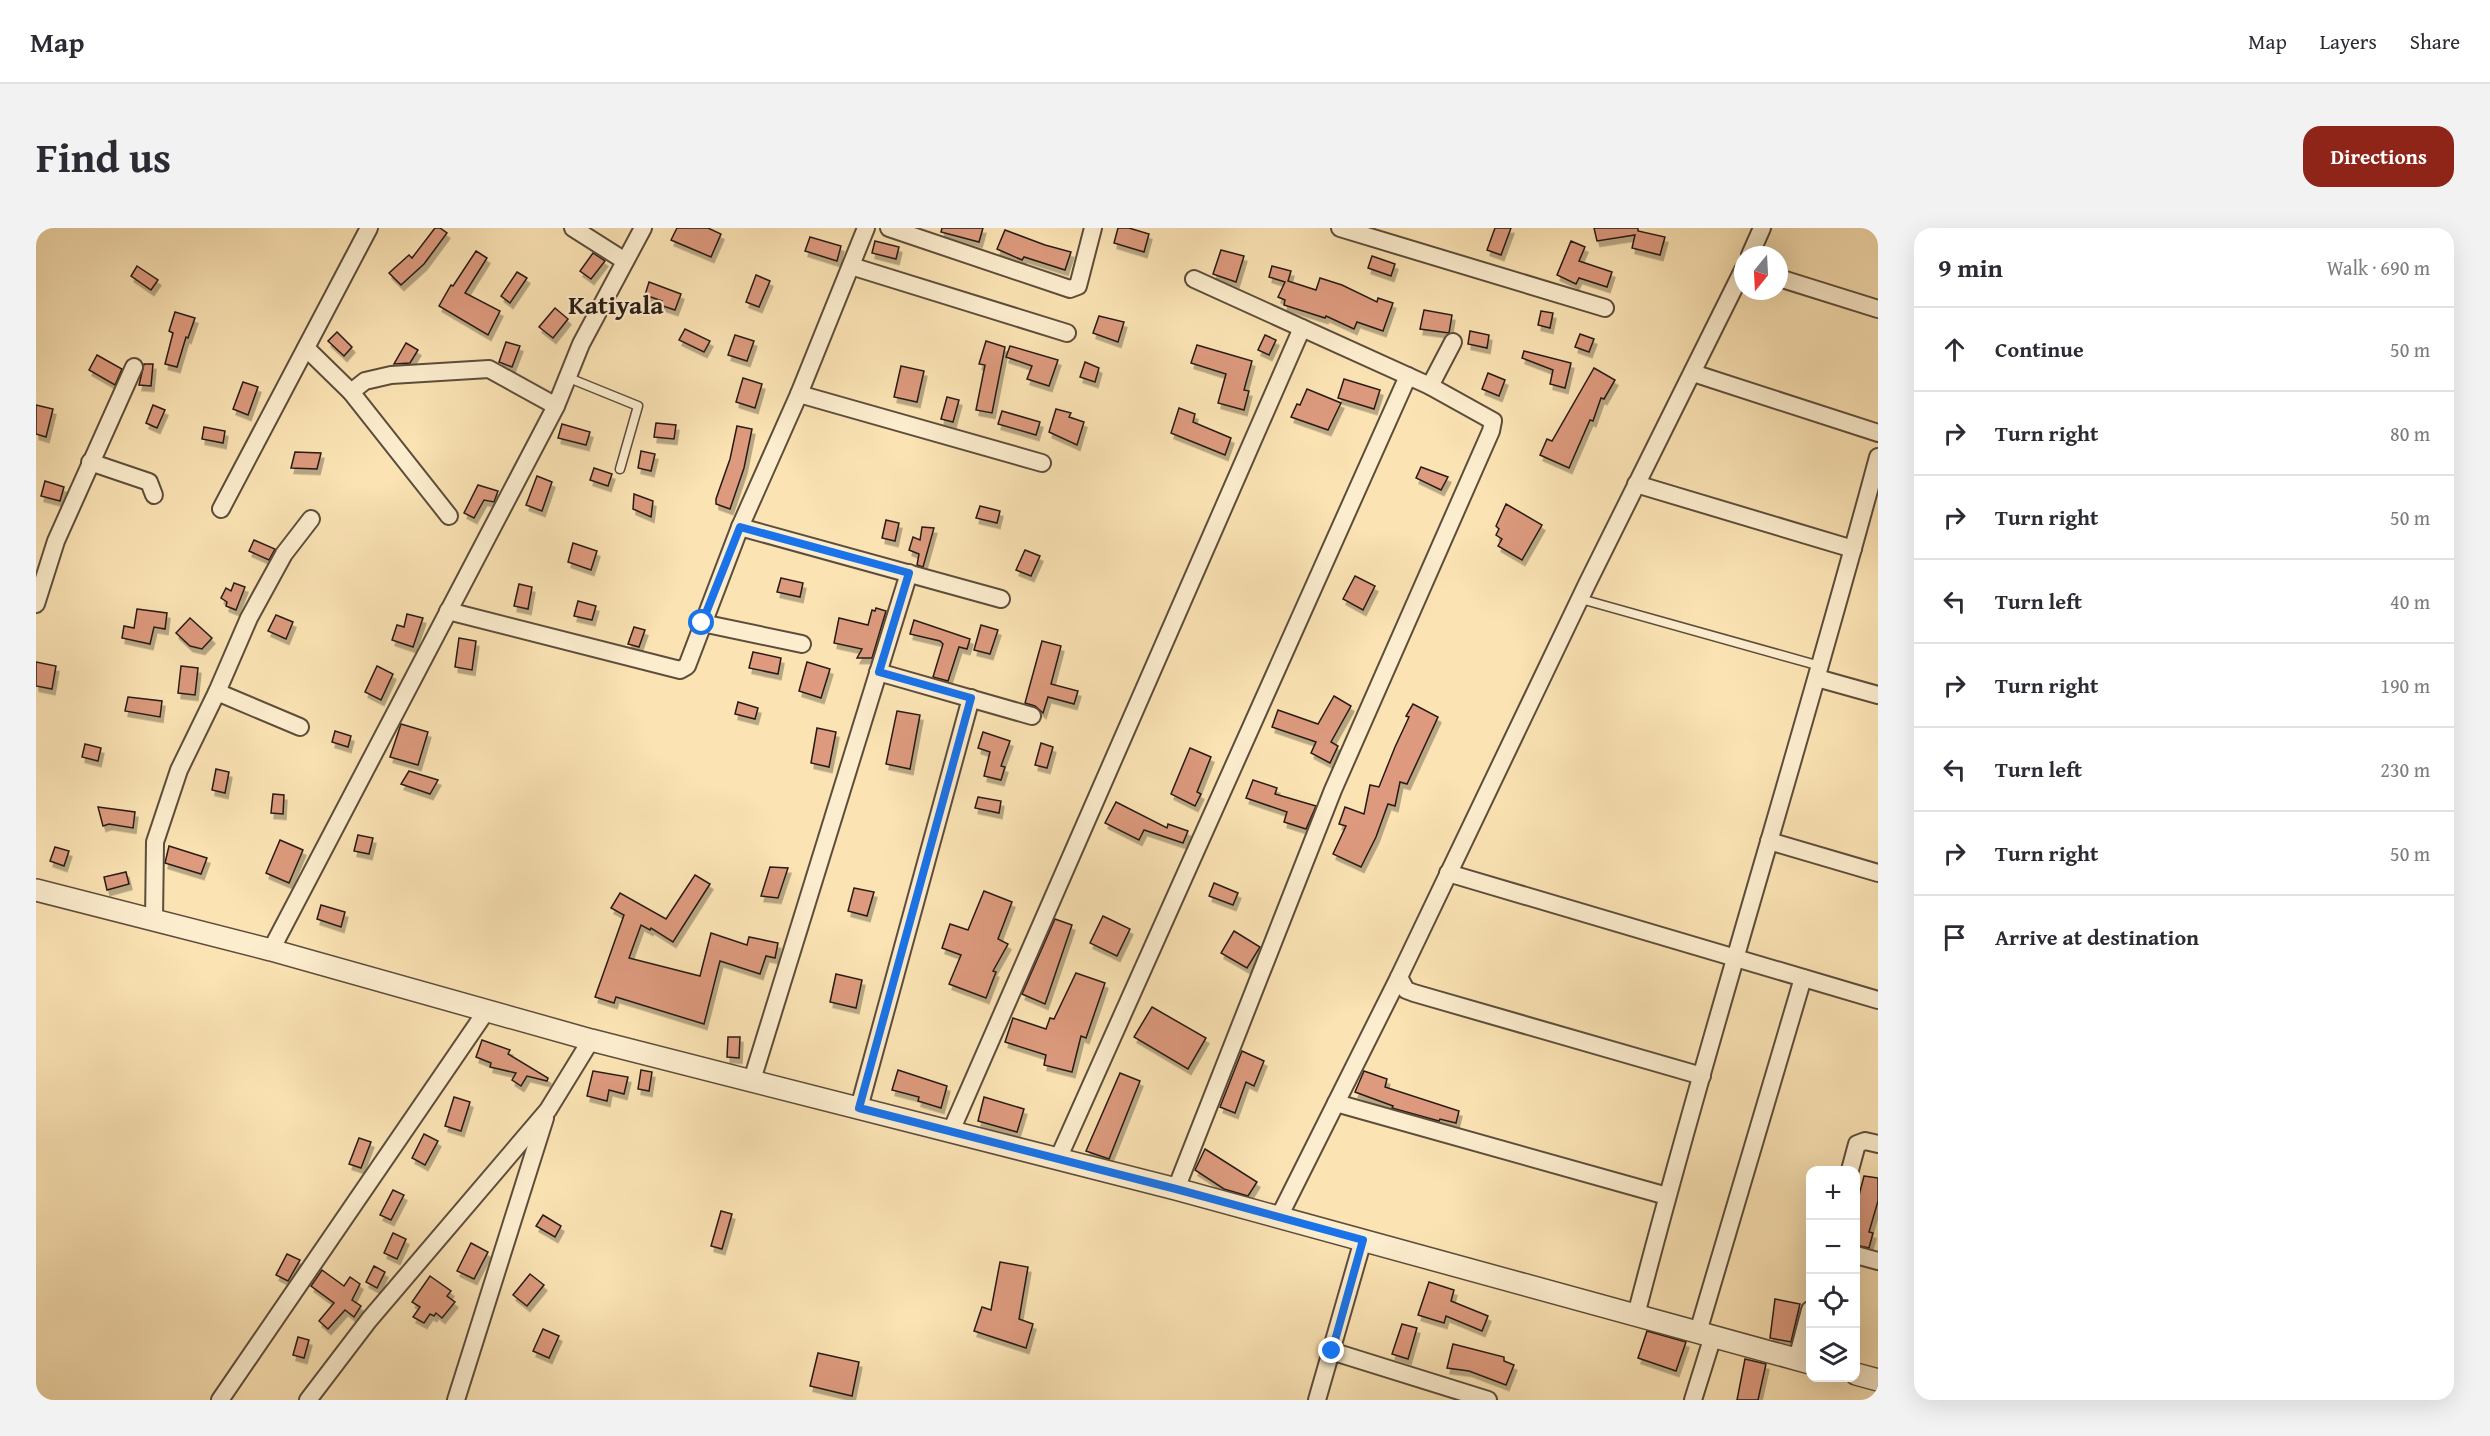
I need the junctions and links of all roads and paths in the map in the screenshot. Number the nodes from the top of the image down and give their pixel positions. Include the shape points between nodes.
1 (369, 228) edge
2 (573, 228) edge
3 (643, 228) edge
4 (866, 228) edge
5 (889, 228) edge
6 (1093, 228) edge
7 (1340, 228) edge
8 (1762, 228) edge
9 (1754, 246) edge
10 (625, 261) junction
11 (851, 266) junction
12 (1194, 279) dead end
13 (1788, 281) edge
14 (1734, 289) edge
15 (1605, 308) dead end
16 (1878, 309) edge
17 (1302, 328) junction
18 (1067, 333) dead end
19 (1453, 342) dead end
20 (306, 348) junction
21 (134, 367) dead end
22 (1693, 373) junction
23 (1408, 376) junction
24 (569, 378) junction
25 (1430, 386) junction
26 (351, 392) junction
27 (799, 394) junction
28 (556, 406) junction
29 (1878, 432) edge
30 (1878, 457) edge
31 (90, 462) junction
32 (1042, 463) dead end
33 (620, 469) dead end
34 (1636, 484) junction
35 (154, 495) dead end
36 (221, 509) dead end
37 (449, 516) dead end
38 (311, 519) dead end
39 (740, 527) junction
40 (1853, 549) junction
41 (909, 573) junction
42 (1001, 599) dead end
43 (1581, 599) junction
44 (36, 604) edge
45 (448, 611) junction
46 (702, 623) junction
47 (802, 644) dead end
48 (879, 672) junction
49 (1819, 672) junction
50 (217, 692) junction
51 (1878, 695) edge
52 (971, 698) junction
53 (1032, 716) dead end
54 (300, 727) dead end
55 (1769, 841) junction
56 (1448, 873) junction
57 (1878, 873) edge
58 (36, 890) edge
59 (154, 920) junction
60 (271, 950) junction
61 (1734, 958) junction
62 (1399, 977) junction
63 (1803, 978) junction
64 (1878, 1000) edge
65 (487, 1010) junction
66 (591, 1040) junction
67 (1702, 1076) junction
68 (752, 1080) junction
69 (1336, 1103) junction
70 (859, 1108) junction
71 (548, 1110) junction
72 (951, 1131) junction
73 (1878, 1144) edge
74 (1058, 1159) junction
75 (1851, 1166) edge
76 (1176, 1189) junction
77 (1667, 1196) junction
78 (1279, 1217) junction
79 (1363, 1240) junction
80 (1860, 1257) edge
81 (1878, 1261) edge
82 (1636, 1315) junction
83 (1808, 1328) edge
84 (1705, 1334) junction
85 (1332, 1351) junction
86 (1804, 1361) edge
87 (1860, 1375) edge
88 (1878, 1380) edge
89 (220, 1400) edge
90 (308, 1400) edge
91 (456, 1400) edge
92 (1317, 1400) edge
93 (1488, 1400) edge
94 (1693, 1400) edge

1 - 20 street
2 - 10 street
3 - 10 street
4 - 11 street
5 - 6 street via 1070,289 1078,286
7 - 15 street
8 - 9 street
10 - 24 street via 581,344
11 - 18 street
11 - 27 street
12 - 17 street
13 - 16 street
14 - 22 street
17 - 23 street
17 - 72 street
19 - 25 street
20 - 26 street
20 - 36 street
21 - 31 street
22 - 29 street
22 - 34 street
23 - 25 street
23 - 74 street
24 - 28 street
24 - 33 lane via 638,406
25 - 76 street via 1493,421 1491,431 1333,790
26 - 28 street via 366,381 391,375 489,369
26 - 37 street
27 - 32 street
27 - 39 street
28 - 45 street
30 - 40 street
31 - 35 street via 149,482
31 - 44 street via 56,541
34 - 40 street
34 - 43 street
38 - 50 street via 284,554 254,609
39 - 41 street
39 - 46 street
40 - 49 street
41 - 42 street
41 - 48 street
43 - 49 lane
43 - 56 street
45 - 46 street via 680,670 687,666
45 - 60 street
46 - 47 street
48 - 52 street
48 - 68 street
49 - 51 street
49 - 55 street
50 - 54 street
50 - 59 street via 179,770 155,842
52 - 53 street
52 - 70 street
55 - 57 street
55 - 61 street
56 - 61 street
56 - 62 street
58 - 59 street
59 - 60 street
60 - 65 street
61 - 63 street
61 - 67 street
62 - 67 street via 1406,990 1414,993
62 - 69 street
63 - 64 street
63 - 84 street
65 - 66 street
65 - 89 street
66 - 68 street
66 - 71 street
67 - 77 street
68 - 70 street
69 - 77 street
69 - 78 street
70 - 72 street
71 - 90 street via 369,1320
71 - 91 street
72 - 74 street
73 - 75 street via 1857,1144
74 - 76 street
76 - 78 street
77 - 82 street
78 - 79 street
79 - 82 street
79 - 85 street
80 - 81 street
82 - 84 street
83 - 86 street
84 - 86 street
84 - 94 street
85 - 92 street
85 - 93 street
87 - 88 street

